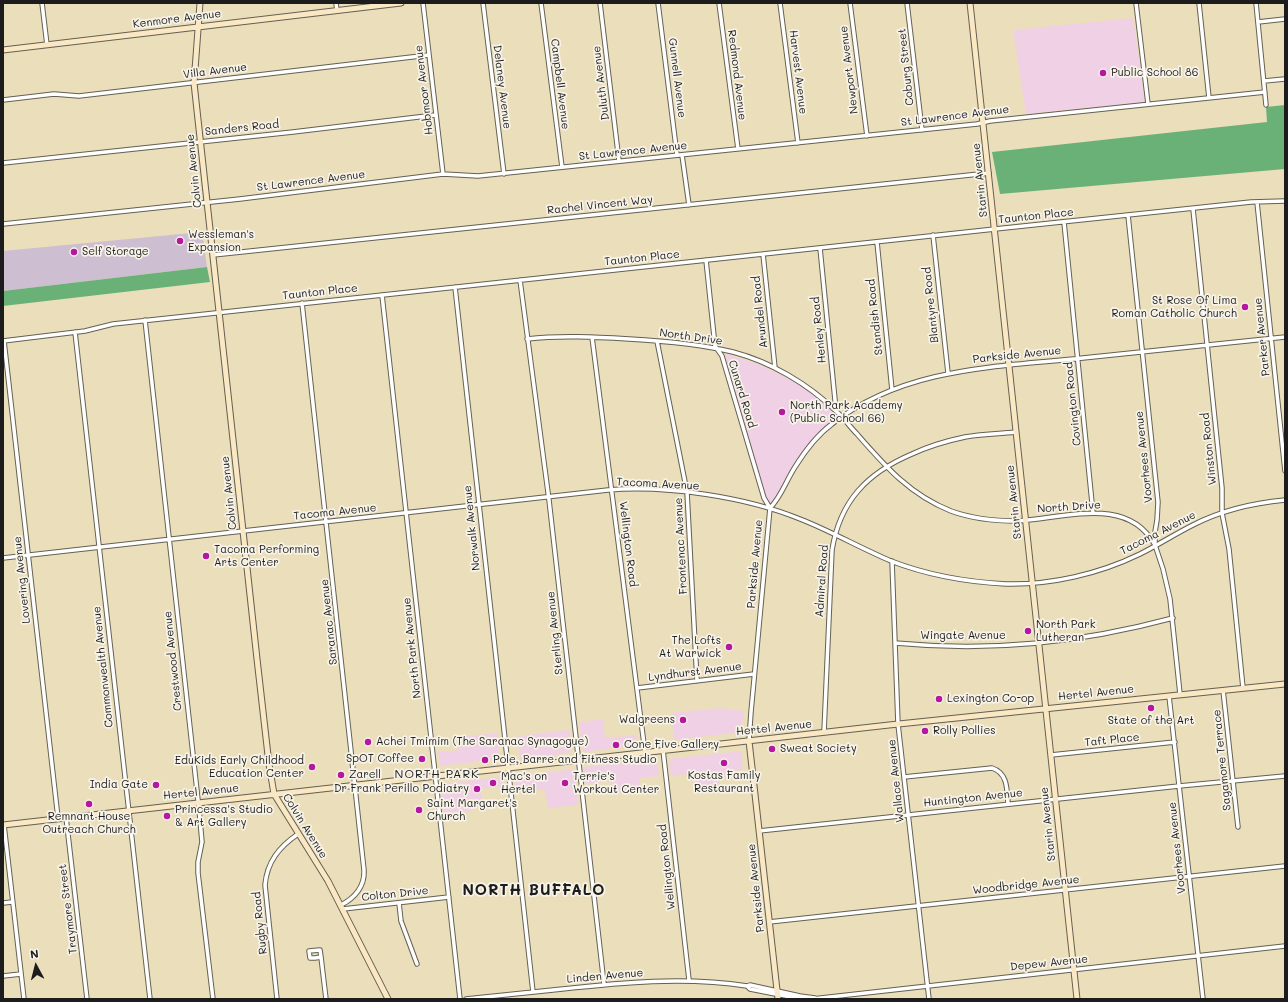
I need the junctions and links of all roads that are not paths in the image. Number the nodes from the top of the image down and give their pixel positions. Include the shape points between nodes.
1 (42, 3) edge
2 (200, 3) edge
3 (336, 3) edge
4 (401, 3) edge
5 (423, 3) edge
6 (483, 3) edge
7 (541, 3) edge
8 (600, 3) edge
9 (658, 3) edge
10 (719, 3) edge
11 (780, 3) edge
12 (850, 3) edge
13 (907, 3) edge
14 (970, 3) edge
15 (1136, 3) edge
16 (1199, 3) edge
17 (1256, 3) edge
18 (385, 4) edge
19 (337, 10) junction
20 (1285, 19) edge
21 (1258, 22) junction
22 (198, 27) junction
23 (47, 45) junction
24 (3, 50) edge
25 (429, 55) junction
26 (1285, 79) edge
27 (1264, 81) junction
28 (194, 83) junction
29 (1265, 92) junction
30 (1209, 98) junction
31 (3, 100) edge
32 (1148, 104) junction
33 (1266, 105) dead end
34 (436, 115) junction
35 (984, 123) junction
36 (922, 130) junction
37 (866, 136) junction
38 (200, 142) junction
39 (798, 143) junction
40 (738, 149) junction
41 (682, 155) junction
42 (677, 156) junction
43 (619, 161) junction
44 (3, 163) edge
45 (562, 167) junction
46 (989, 173) junction
47 (443, 174) junction
48 (504, 174) junction
49 (1285, 201) edge
50 (207, 202) junction
51 (1257, 202) junction
52 (689, 205) junction
53 (1193, 209) junction
54 (1128, 215) junction
55 (1064, 222) junction
56 (3, 224) edge
57 (995, 229) junction
58 (933, 235) junction
59 (877, 242) junction
60 (820, 248) junction
61 (763, 254) junction
62 (213, 256) junction
63 (706, 260) junction
64 (520, 280) junction
65 (455, 287) junction
66 (382, 295) junction
67 (302, 303) junction
68 (219, 312) junction
69 (145, 320) junction
70 (75, 332) junction
71 (592, 337) junction
72 (1285, 337) edge
73 (527, 339) junction
74 (1271, 339) junction
75 (4, 341) edge
76 (657, 341) junction
77 (1207, 345) junction
78 (717, 349) junction
79 (1142, 352) junction
80 (1078, 359) junction
81 (1010, 365) junction
82 (774, 368) junction
83 (948, 373) junction
84 (892, 390) junction
85 (836, 410) junction
86 (842, 417) junction
87 (1016, 432) junction
88 (887, 466) junction
89 (1285, 471) edge
90 (612, 490) junction
91 (688, 492) junction
92 (549, 497) junction
93 (1285, 500) edge
94 (479, 505) junction
95 (770, 508) junction
96 (407, 513) junction
97 (1093, 513) junction
98 (1222, 513) junction
99 (1026, 520) junction
100 (326, 522) junction
101 (243, 531) junction
102 (835, 535) junction
103 (169, 539) junction
104 (1155, 545) junction
105 (99, 547) junction
106 (28, 556) junction
107 (3, 558) edge
108 (892, 561) junction
109 (1032, 583) junction
110 (1173, 618) junction
111 (895, 643) junction
112 (1039, 643) junction
113 (754, 674) junction
114 (697, 681) junction
115 (1285, 684) edge
116 (637, 688) junction
117 (1244, 688) junction
118 (1224, 690) junction
119 (1180, 694) junction
120 (1169, 696) junction
121 (1046, 709) junction
122 (898, 724) junction
123 (824, 732) junction
124 (749, 741) junction
125 (1174, 742) junction
126 (662, 750) junction
127 (645, 752) junction
128 (1051, 755) junction
129 (579, 760) junction
130 (508, 768) junction
131 (436, 776) junction
132 (1285, 776) edge
133 (904, 778) junction
134 (1233, 781) junction
135 (356, 785) junction
136 (1179, 786) junction
137 (274, 794) junction
138 (1055, 799) junction
139 (198, 802) junction
140 (1008, 804) junction
141 (128, 810) junction
142 (908, 814) junction
143 (66, 817) junction
144 (58, 818) junction
145 (3, 825) edge
146 (1238, 827) dead end
147 (759, 831) junction
148 (298, 834) junction
149 (1285, 866) edge
150 (1189, 876) junction
151 (1065, 890) junction
152 (449, 897) junction
153 (12, 902) junction
154 (3, 903) edge
155 (399, 903) junction
156 (919, 906) junction
157 (342, 907) junction
158 (770, 922) junction
159 (1285, 946) edge
160 (1198, 956) junction
161 (321, 957) dead end
162 (417, 964) dead end
163 (1074, 970) junction
164 (21, 974) junction
165 (3, 976) edge
166 (689, 980) junction
167 (604, 984) junction
168 (927, 986) junction
169 (533, 992) junction
170 (777, 995) edge
171 (836, 997) edge
172 (814, 998) edge
173 (24, 999) edge
174 (87, 999) edge
175 (150, 999) edge
176 (213, 999) edge
177 (277, 999) edge
178 (326, 999) edge
179 (388, 999) edge
180 (460, 999) edge
181 (466, 999) edge
182 (801, 999) edge
183 (929, 999) edge
184 (1077, 999) edge
185 (1203, 999) edge

1 - 23 street
2 - 22 street, Colvin Avenue
3 - 19 street
4 - 18 street, Kenmore Avenue
5 - 25 street, Hobmoor Avenue
6 - 48 street, Delaney Avenue
7 - 45 street, Campbell Avenue
8 - 43 street, Duluth Avenue
9 - 42 street, Gunnell Avenue
10 - 40 street, Redmond Avenue
11 - 39 street, Harvest Avenue
12 - 37 street, Newport Avenue
13 - 36 street, Coburg Street
14 - 35 street, Starin Avenue
15 - 32 street
16 - 30 street
17 - 21 street
18 - 19 street, Kenmore Avenue
19 - 22 street, Kenmore Avenue
20 - 21 street
21 - 27 street
22 - 23 street, Kenmore Avenue
22 - 28 street, Colvin Avenue
23 - 24 street, Kenmore Avenue
25 - 28 street, Villa Avenue
25 - 34 street, Hobmoor Avenue
26 - 27 street
27 - 29 street
28 - 31 street, Villa Avenue via 79,96 54,94
28 - 38 street, Colvin Avenue
29 - 30 street, St Lawrence Avenue
29 - 33 street
30 - 32 street, St Lawrence Avenue
32 - 35 street, St Lawrence Avenue
34 - 38 street, Sanders Road
34 - 47 street, Hobmoor Avenue
35 - 36 street, St Lawrence Avenue
35 - 46 street, Starin Avenue
36 - 37 street, St Lawrence Avenue
37 - 39 street, St Lawrence Avenue
38 - 44 street, Sanders Road
38 - 50 street, Colvin Avenue
39 - 40 street, St Lawrence Avenue
40 - 41 street, St Lawrence Avenue
41 - 42 street, St Lawrence Avenue
41 - 52 street
42 - 43 street, St Lawrence Avenue
43 - 45 street, St Lawrence Avenue
45 - 48 street, St Lawrence Avenue
46 - 52 street, Rachel Vincent Way
46 - 57 street, Starin Avenue
47 - 48 street, St Lawrence Avenue
47 - 50 street, St Lawrence Avenue
49 - 51 street, Taunton Place
50 - 56 street, St Lawrence Avenue
50 - 62 street, Colvin Avenue
51 - 53 street, Taunton Place
51 - 74 street, Parker Avenue
52 - 62 street, Rachel Vincent Way
53 - 54 street, Taunton Place
53 - 77 street, Winston Road
54 - 55 street, Taunton Place
54 - 79 street, Voorhees Avenue
55 - 57 street, Taunton Place
55 - 80 street, Covington Road
57 - 58 street, Taunton Place
57 - 81 street, Starin Avenue
58 - 59 street, Taunton Place
58 - 83 street, Blantyre Road
59 - 60 street, Taunton Place
59 - 84 street, Standish Road
60 - 61 street, Taunton Place
60 - 85 street, Henley Road
61 - 63 street, Taunton Place
61 - 82 street, Arundel Road
62 - 68 street, Colvin Avenue
63 - 64 street, Taunton Place
63 - 78 street, Cunard Road
64 - 65 street, Taunton Place
64 - 73 street, Sterling Avenue
65 - 66 street, Taunton Place
65 - 94 street, Norwalk Avenue
66 - 67 street, Taunton Place
66 - 96 street, North Park Avenue
67 - 68 street, Taunton Place
67 - 100 street, Saranac Avenue
68 - 69 street, Taunton Place
68 - 101 street, Colvin Avenue
69 - 70 street, Taunton Place
69 - 103 street, Crestwood Avenue
70 - 75 street, Taunton Place
70 - 105 street, Commonwealth Avenue
71 - 73 street, North Drive
71 - 76 street, North Drive
71 - 90 street, Wellington Road
72 - 74 street, Parkside Avenue
73 - 92 street, Sterling Avenue
74 - 77 street, Parkside Avenue
74 - 89 street, Parker Avenue
75 - 106 street, Lovering Avenue
76 - 78 street, North Drive
76 - 91 street, Frontenac Avenue
77 - 79 street, Parkside Avenue
77 - 98 street, Winston Road via 1222,488
78 - 82 street, North Drive via 733,352
78 - 95 street, Cunard Road via 722,356 764,498
79 - 80 street, Parkside Avenue
79 - 104 street, Voorhees Avenue via 1158,502
80 - 81 street, Parkside Avenue
80 - 97 street, Covington Road
81 - 83 street, Parkside Avenue
81 - 87 street, Starin Avenue
82 - 85 street, North Drive
83 - 84 street, Parkside Avenue
84 - 86 street, Parkside Avenue via 859,405
85 - 86 street, North Drive
86 - 88 street, North Drive
86 - 95 street, Parkside Avenue via 816,438
87 - 88 street, Admiral Road via 944,442
87 - 99 street, Starin Avenue
88 - 99 street, North Drive via 913,490 952,511 984,520
88 - 102 street, Admiral Road via 855,493 844,510
90 - 91 street, Tacoma Avenue
90 - 92 street, Tacoma Avenue
90 - 116 street, Wellington Road
91 - 95 street, Tacoma Avenue
91 - 114 street, Frontenac Avenue
92 - 94 street, Tacoma Avenue
92 - 129 street, Sterling Avenue
93 - 98 street, Tacoma Avenue via 1235,508
94 - 96 street, Tacoma Avenue
94 - 130 street, Norwalk Avenue
95 - 102 street, Tacoma Avenue
95 - 113 street, Parkside Avenue
96 - 100 street, Tacoma Avenue
96 - 131 street, North Park Avenue
97 - 99 street, North Drive
97 - 104 street, North Drive via 1111,514 1130,520 1149,534
98 - 104 street, Tacoma Avenue via 1194,524
98 - 117 street, Winston Road via 1229,549
99 - 109 street, Starin Avenue
100 - 101 street, Tacoma Avenue
100 - 135 street, Saranac Avenue
101 - 103 street, Tacoma Avenue
101 - 137 street, Colvin Avenue
102 - 108 street, Tacoma Avenue
102 - 123 street, Admiral Road via 830,568
103 - 105 street, Tacoma Avenue
103 - 139 street, Crestwood Avenue
104 - 109 street, Tacoma Avenue via 1117,564 1085,574
104 - 110 street, Voorhees Avenue via 1166,581
105 - 106 street, Tacoma Avenue
105 - 141 street, Commonwealth Avenue
106 - 107 street, Tacoma Avenue
106 - 144 street, Lovering Avenue
108 - 109 street, Tacoma Avenue via 921,571 973,581
108 - 111 street, Wallace Avenue
109 - 112 street, Starin Avenue
110 - 112 street, Wingate Avenue via 1105,634
110 - 119 street, Voorhees Avenue
111 - 112 street, Wingate Avenue via 969,647
111 - 122 street, Wallace Avenue
112 - 121 street, Starin Avenue
113 - 114 street, Lyndhurst Avenue
113 - 124 street, Parkside Avenue
114 - 116 street, Lyndhurst Avenue
115 - 117 street, Hertel Avenue
116 - 127 street, Wellington Road
117 - 118 street, Hertel Avenue
118 - 119 street, Hertel Avenue
118 - 134 street, Sagamore Terrace
119 - 120 street, Hertel Avenue
120 - 121 street, Hertel Avenue
120 - 125 street, Voorhees Avenue
121 - 122 street, Hertel Avenue
121 - 128 street, Starin Avenue
122 - 123 street, Hertel Avenue
122 - 133 street, Wallace Avenue
123 - 124 street, Hertel Avenue
124 - 126 street, Hertel Avenue
124 - 147 street, Parkside Avenue
125 - 128 street, Taft Place
125 - 136 street, Voorhees Avenue
126 - 127 street, Hertel Avenue
126 - 166 street, Wellington Road
127 - 129 street, Hertel Avenue
128 - 138 street, Starin Avenue
129 - 130 street, Hertel Avenue
129 - 167 street, Sterling Avenue
130 - 131 street, Hertel Avenue
130 - 169 street
131 - 135 street, Hertel Avenue
131 - 152 street, North Park Avenue
132 - 134 street, Huntington Avenue
133 - 140 street via 992,768 1005,778
133 - 142 street, Wallace Avenue
134 - 136 street, Huntington Avenue
134 - 146 street, Sagamore Terrace
135 - 137 street, Hertel Avenue
135 - 157 street, Saranac Avenue via 365,876 358,892
136 - 138 street, Huntington Avenue
136 - 150 street, Voorhees Avenue
137 - 139 street, Hertel Avenue
137 - 148 street, Colvin Avenue
138 - 140 street, Huntington Avenue
138 - 151 street, Starin Avenue
139 - 141 street, Hertel Avenue
139 - 176 street, Crestwood Avenue via 202,842 198,873
140 - 142 street, Huntington Avenue
141 - 143 street, Hertel Avenue
141 - 175 street, Commonwealth Avenue
142 - 147 street, Huntington Avenue
142 - 156 street, Wallace Avenue
143 - 144 street, Hertel Avenue
143 - 174 street, Traymore Street
144 - 145 street, Hertel Avenue
145 - 153 street
147 - 158 street, Parkside Avenue
148 - 157 street, Colvin Avenue
148 - 177 street, Rugby Road via 276,852 269,865 264,885
149 - 150 street, Woodbridge Avenue
150 - 151 street, Woodbridge Avenue
150 - 160 street, Voorhees Avenue
151 - 156 street, Woodbridge Avenue
151 - 163 street, Starin Avenue
152 - 155 street, Colton Drive
152 - 180 street, North Park Avenue
153 - 154 street
153 - 164 street
155 - 157 street, Colton Drive
155 - 162 street via 401,921
156 - 158 street, Woodbridge Avenue
156 - 168 street, Wallace Avenue
157 - 179 street, Colvin Avenue
158 - 170 street, Parkside Avenue
159 - 160 street, Depew Avenue
160 - 163 street, Depew Avenue
160 - 185 street, Voorhees Avenue
161 - 178 street
163 - 168 street, Depew Avenue
163 - 184 street, Starin Avenue
164 - 165 street
164 - 173 street
166 - 167 street, Linden Avenue
166 - 170 street, Linden Avenue via 748,987
167 - 169 street, Linden Avenue
168 - 171 street, Depew Avenue
168 - 183 street, Wallace Avenue
169 - 181 street, Linden Avenue
170 - 172 street, Depew Avenue
170 - 182 street
171 - 172 street, Depew Avenue

